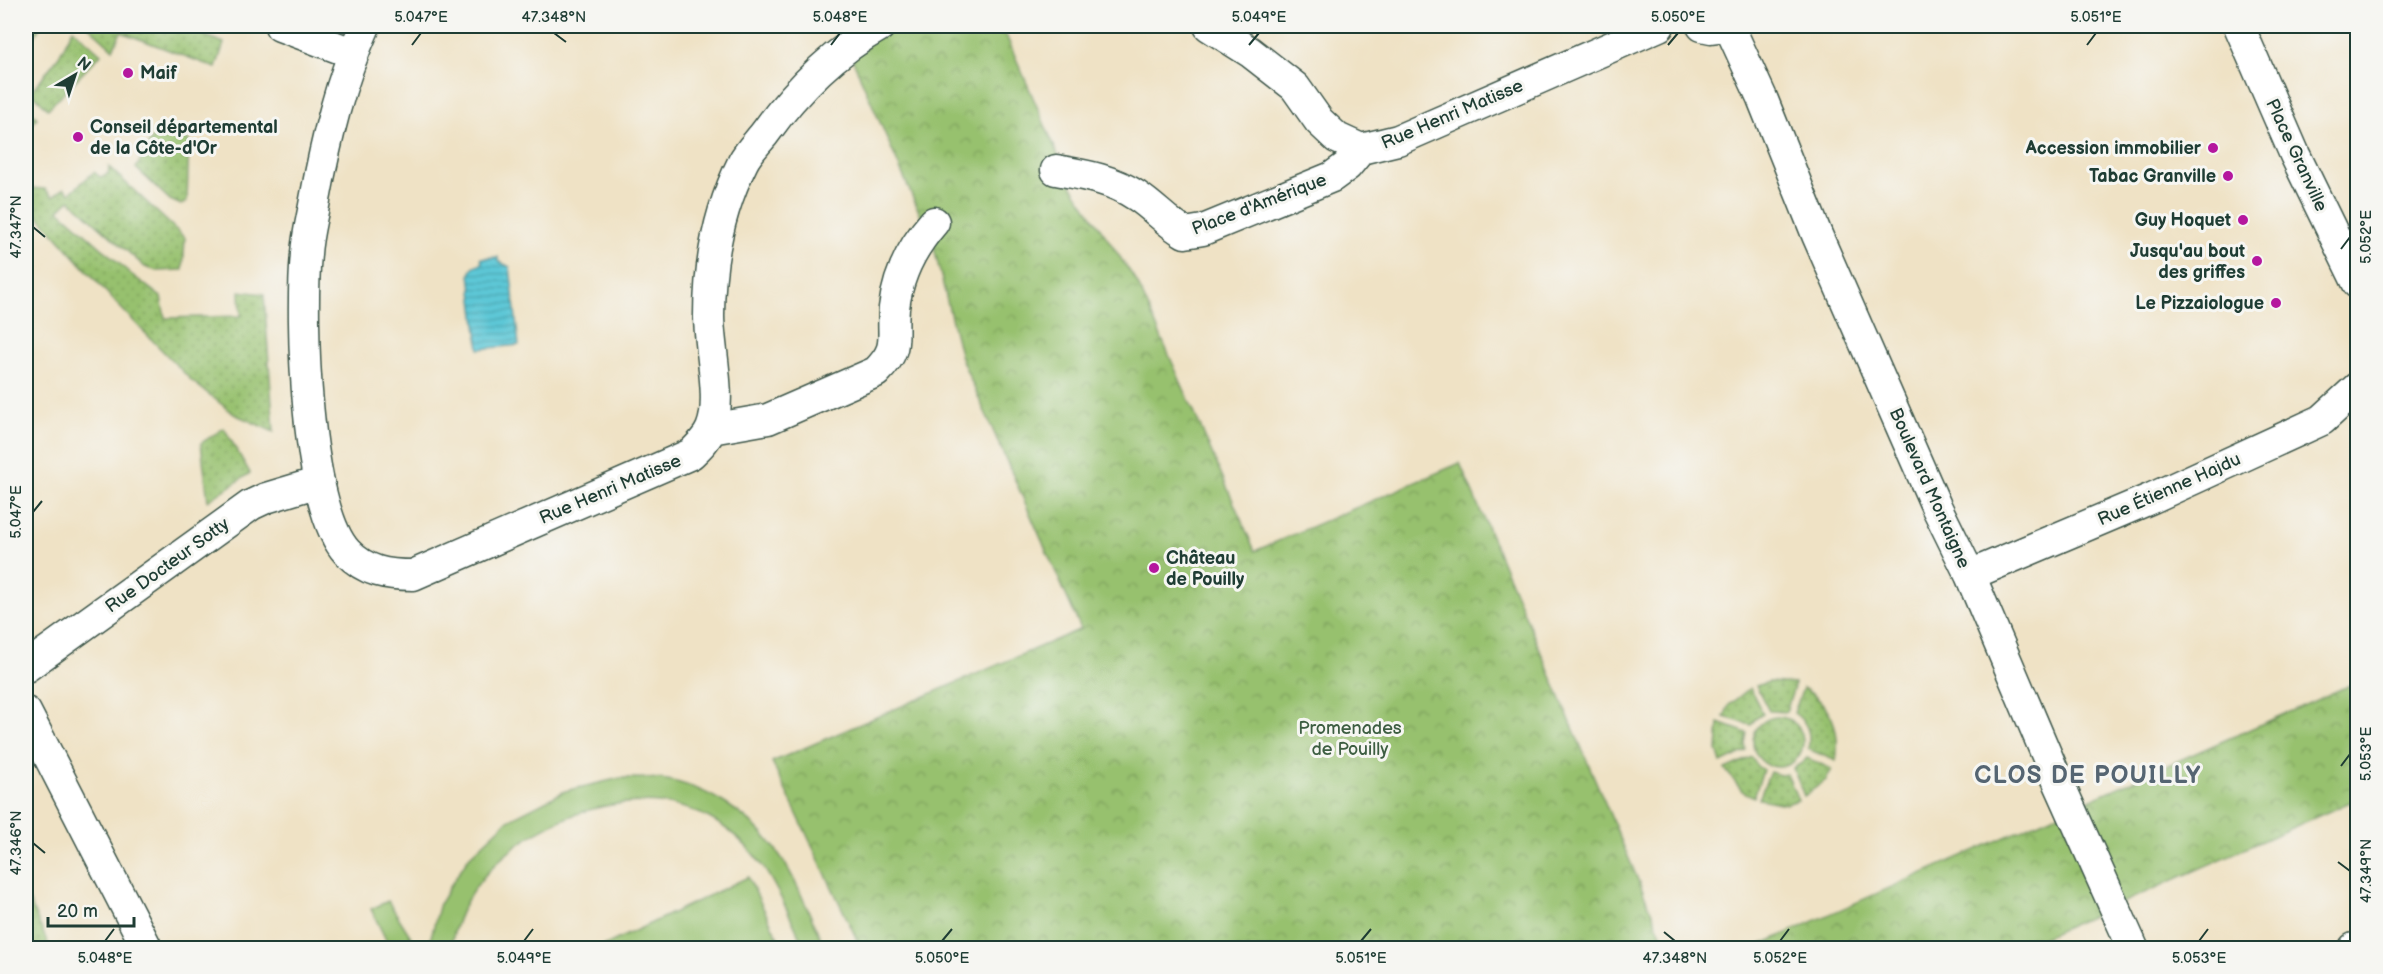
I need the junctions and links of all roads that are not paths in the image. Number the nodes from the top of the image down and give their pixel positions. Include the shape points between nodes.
1 (280, 26) edge
2 (365, 26) edge
3 (880, 26) edge
4 (1209, 26) edge
5 (1659, 26) edge
6 (1701, 26) edge
7 (1727, 26) edge
8 (2239, 26) edge
9 (352, 53) junction
10 (1361, 149) junction
11 (1056, 170) dead end
12 (934, 222) dead end
13 (2358, 284) edge
14 (2358, 387) edge
15 (711, 429) junction
16 (319, 482) junction
17 (1970, 575) junction
18 (26, 667) edge
19 (26, 712) edge
20 (147, 948) edge
21 (2133, 948) edge

1 - 9 street
2 - 9 street
3 - 15 street, Rue Henri Matisse via 813,76 778,114 744,161 726,203 712,259 709,317 716,402
4 - 10 street, Rue Henri Matisse via 1251,52 1295,87 1319,121 1337,138
5 - 10 street, Rue Henri Matisse via 1398,140
6 - 7 street
7 - 17 street, Boulevard Montaigne via 1762,98 1936,506
8 - 13 street, Place Granville via 2295,155
9 - 16 street via 330,124 306,253 304,335
10 - 11 street, Place d'Amérique via 1332,177 1185,234 1136,195 1114,183
12 - 15 street via 903,267 894,308 894,346 888,360 876,372 768,419
14 - 17 street, Rue Étienne Hajdu via 2322,420
15 - 16 street, Rue Henri Matisse via 691,454 413,575 388,575 365,567 346,551 329,522
16 - 18 street, Rue Docteur Sotty via 251,505
17 - 21 street, Boulevard Montaigne
19 - 20 street

